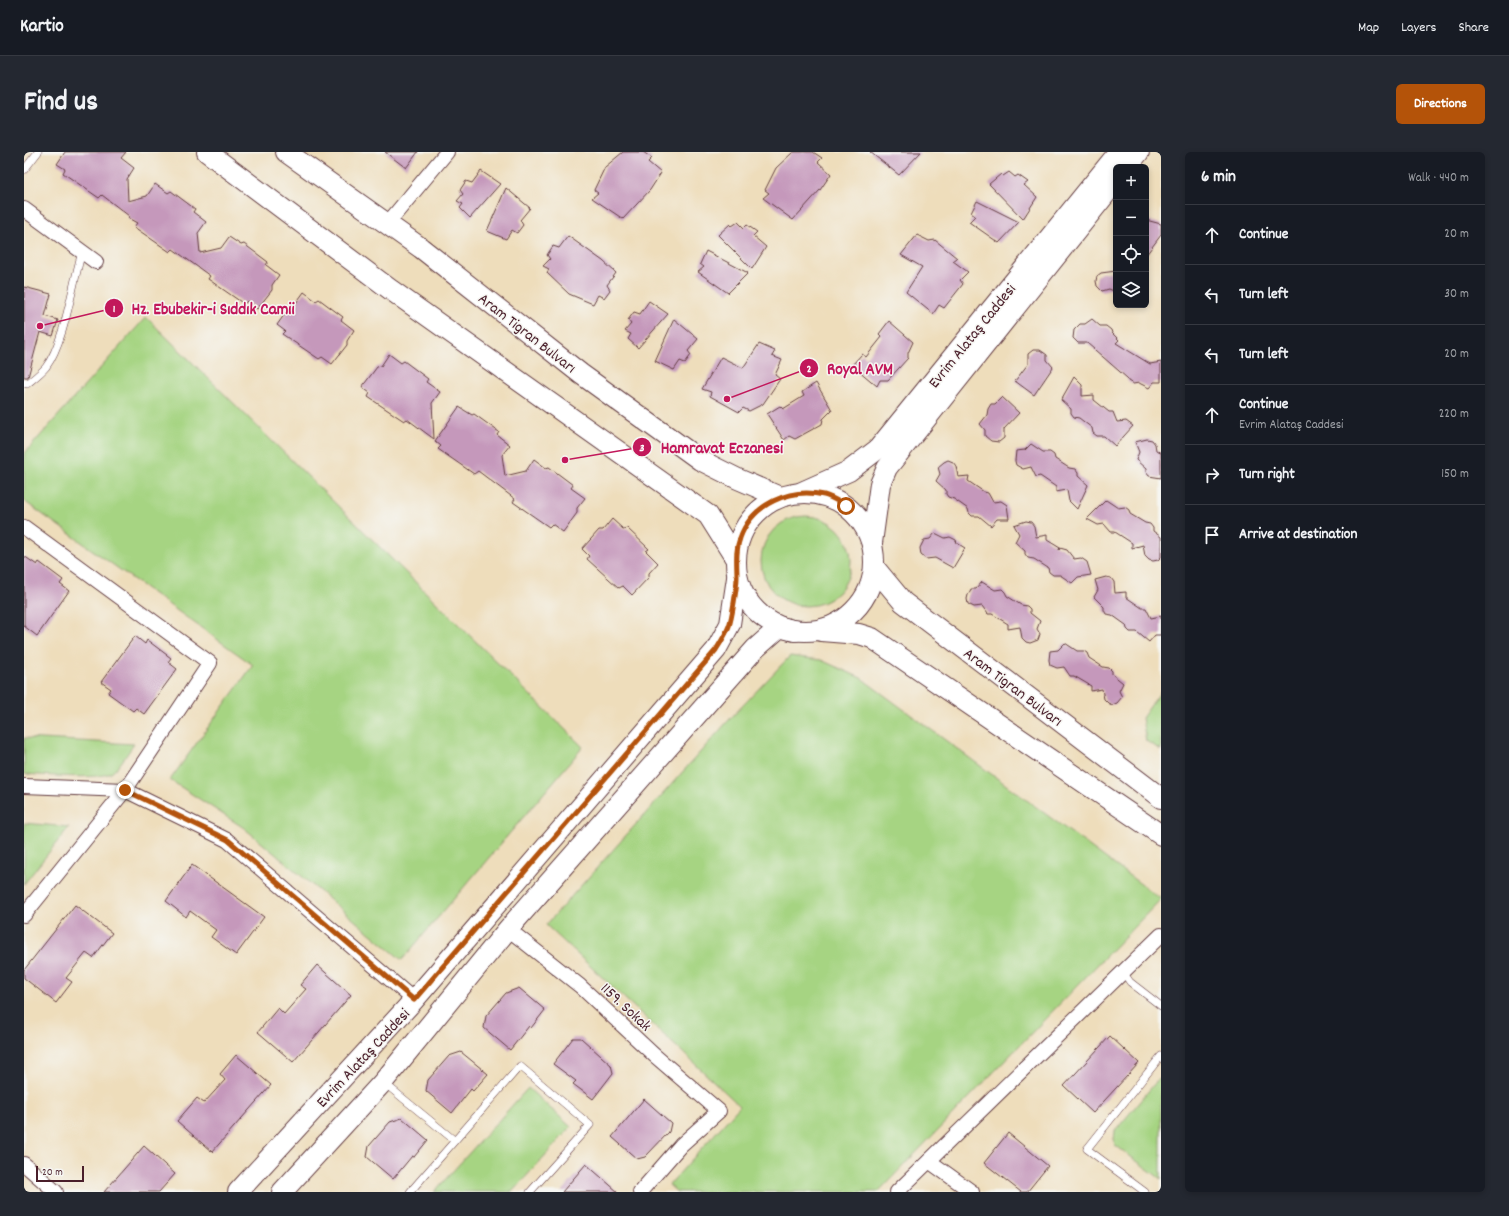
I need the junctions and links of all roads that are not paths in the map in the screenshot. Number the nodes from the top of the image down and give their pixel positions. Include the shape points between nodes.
1 (38, 152) edge
2 (207, 152) edge
3 (286, 152) edge
4 (447, 152) edge
5 (1119, 152) edge
6 (1139, 152) edge
7 (1129, 164) edge
8 (24, 170) edge
9 (1113, 185) edge
10 (24, 209) edge
11 (386, 224) junction
12 (82, 252) junction
13 (96, 262) dead end
14 (24, 383) edge
15 (802, 492) junction
16 (780, 497) junction
17 (24, 527) edge
18 (872, 543) junction
19 (736, 558) junction
20 (874, 567) junction
21 (737, 578) junction
22 (795, 631) junction
23 (817, 631) junction
24 (24, 786) edge
25 (125, 790) junction
26 (1161, 798) edge
27 (1161, 835) edge
28 (24, 914) edge
29 (508, 929) junction
30 (1161, 935) edge
31 (1123, 972) junction
32 (414, 1000) junction
33 (1161, 1006) edge
34 (1161, 1056) edge
35 (383, 1082) junction
36 (454, 1140) junction
37 (929, 1161) junction
38 (24, 1164) edge
39 (56, 1192) edge
40 (238, 1192) edge
41 (282, 1192) edge
42 (410, 1192) edge
43 (530, 1192) edge
44 (640, 1192) edge
45 (897, 1192) edge
46 (972, 1192) edge
47 (1145, 1192) edge

1 - 8 lane
2 - 19 main road via 391,290 708,515
3 - 11 main road, Aram Tigran Bulvarı
4 - 11 street
5 - 15 main road, Evrim Alataş Caddesi via 878,449 849,471
6 - 7 main road
9 - 18 main road, Evrim Alataş Caddesi via 887,468 880,484
10 - 12 street
11 - 16 main road, Aram Tigran Bulvarı via 421,248 581,374 700,460
12 - 13 street
12 - 14 lane via 56,349 45,368 27,384
15 - 16 main road
15 - 18 main road via 825,495 846,506 862,522
16 - 19 main road via 762,507 749,521 740,538
17 - 25 street via 210,663
18 - 20 main road
19 - 21 main road
20 - 23 main road via 869,589 857,608 839,623
20 - 26 main road, Aram Tigran Bulvarı via 903,602
21 - 22 main road via 745,597 758,614 775,625
21 - 32 main road, Evrim Alataş Caddesi via 730,624 716,650
22 - 23 main road
22 - 29 main road via 780,628 755,649
23 - 27 main road via 859,634 872,638
24 - 25 street
25 - 28 street
25 - 32 street via 228,840
29 - 35 main road
29 - 44 street, 1159. Sokak via 580,986 719,1111 681,1146
30 - 31 street
31 - 33 lane via 1130,982
31 - 37 street
32 - 40 main road, Evrim Alataş Caddesi
34 - 47 lane via 1087,1149
35 - 36 lane
35 - 41 main road
36 - 42 lane
36 - 43 lane via 520,1066 590,1125
37 - 45 street
37 - 46 street
38 - 39 street

